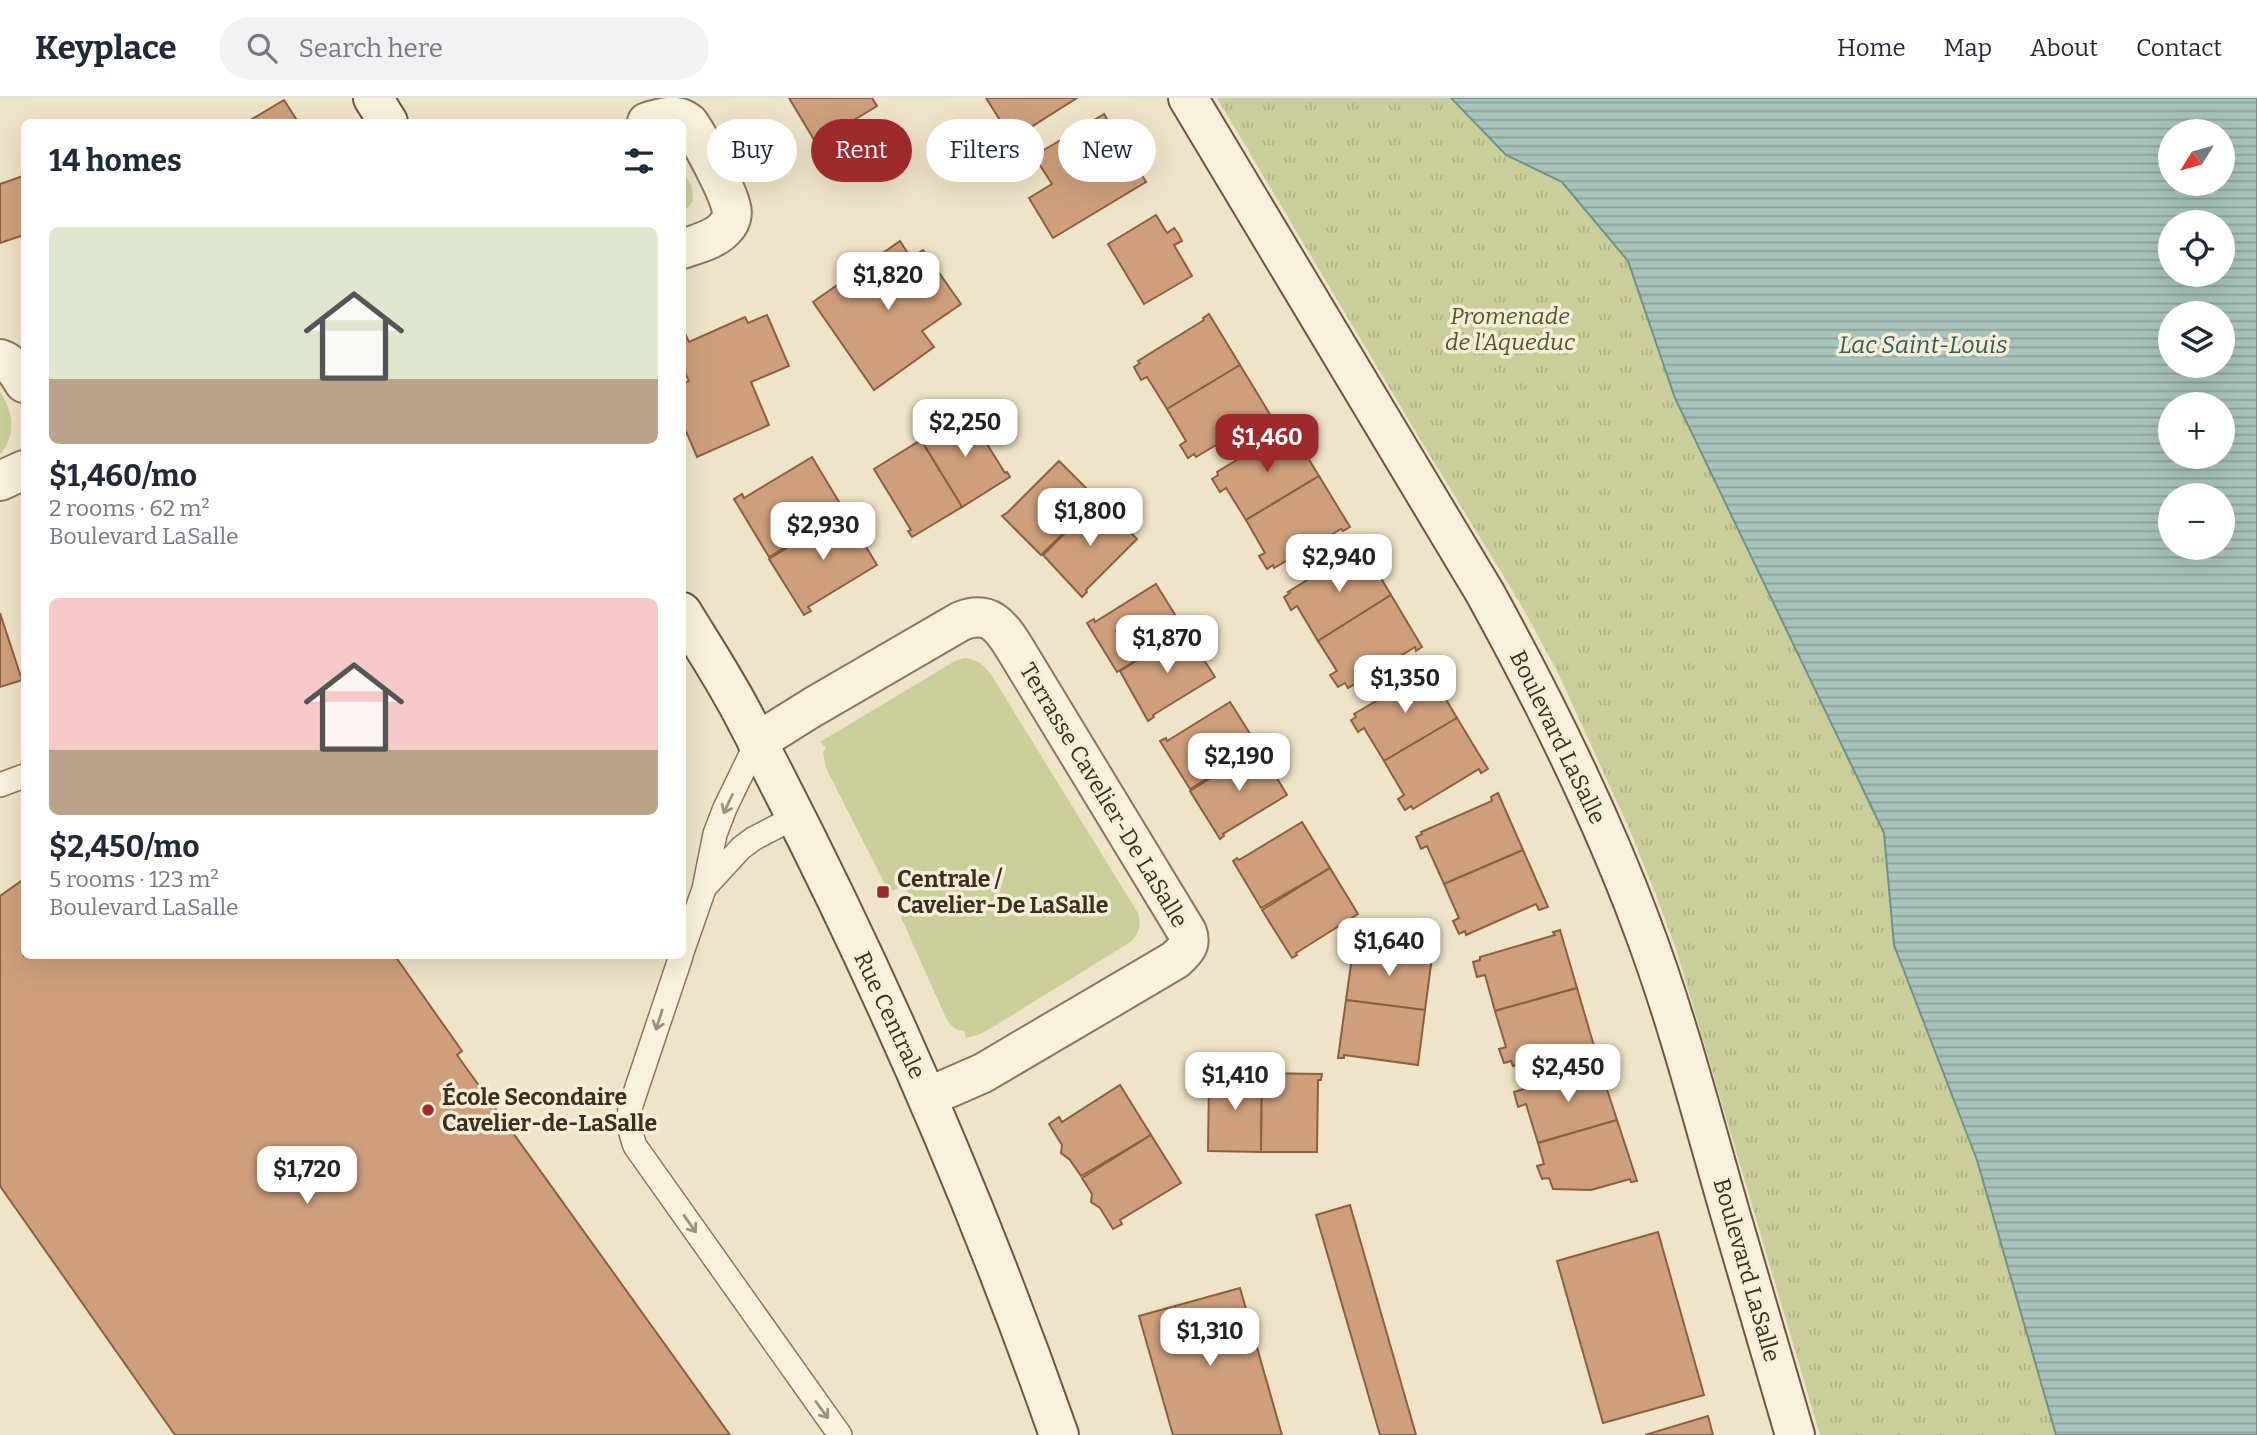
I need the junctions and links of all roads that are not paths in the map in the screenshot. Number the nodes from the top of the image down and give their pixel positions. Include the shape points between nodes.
1 (373, 98) edge
2 (1188, 98) edge
3 (386, 119) edge
4 (660, 119) edge
5 (683, 119) edge
6 (686, 121) edge
7 (686, 247) edge
8 (0, 359) edge
9 (21, 378) edge
10 (21, 471) edge
11 (0, 481) edge
12 (686, 619) edge
13 (757, 742) junction
14 (21, 777) edge
15 (0, 785) edge
16 (796, 817) junction
17 (704, 889) junction
18 (686, 941) edge
19 (680, 959) edge
20 (928, 1097) junction
21 (840, 1435) edge
22 (1059, 1435) edge
23 (1795, 1435) edge

1 - 3 street
2 - 23 street, Boulevard LaSalle via 1485,593 1572,759 1655,964
4 - 5 street
6 - 7 street via 732,209 725,229
8 - 9 street
10 - 11 street
12 - 13 street, Rue Centrale
13 - 16 street, Rue Centrale
13 -> 17 lane via 715,834
13 - 20 street, Terrasse Cavelier-De LaSalle via 961,621 986,618 1009,639 1187,932 1188,946 1175,960 983,1073
14 - 15 lane
16 - 17 lane via 741,848
16 - 20 street, Rue Centrale
17 - 18 lane
19 -> 21 lane via 630,1108 630,1133
20 - 22 street, Rue Centrale

